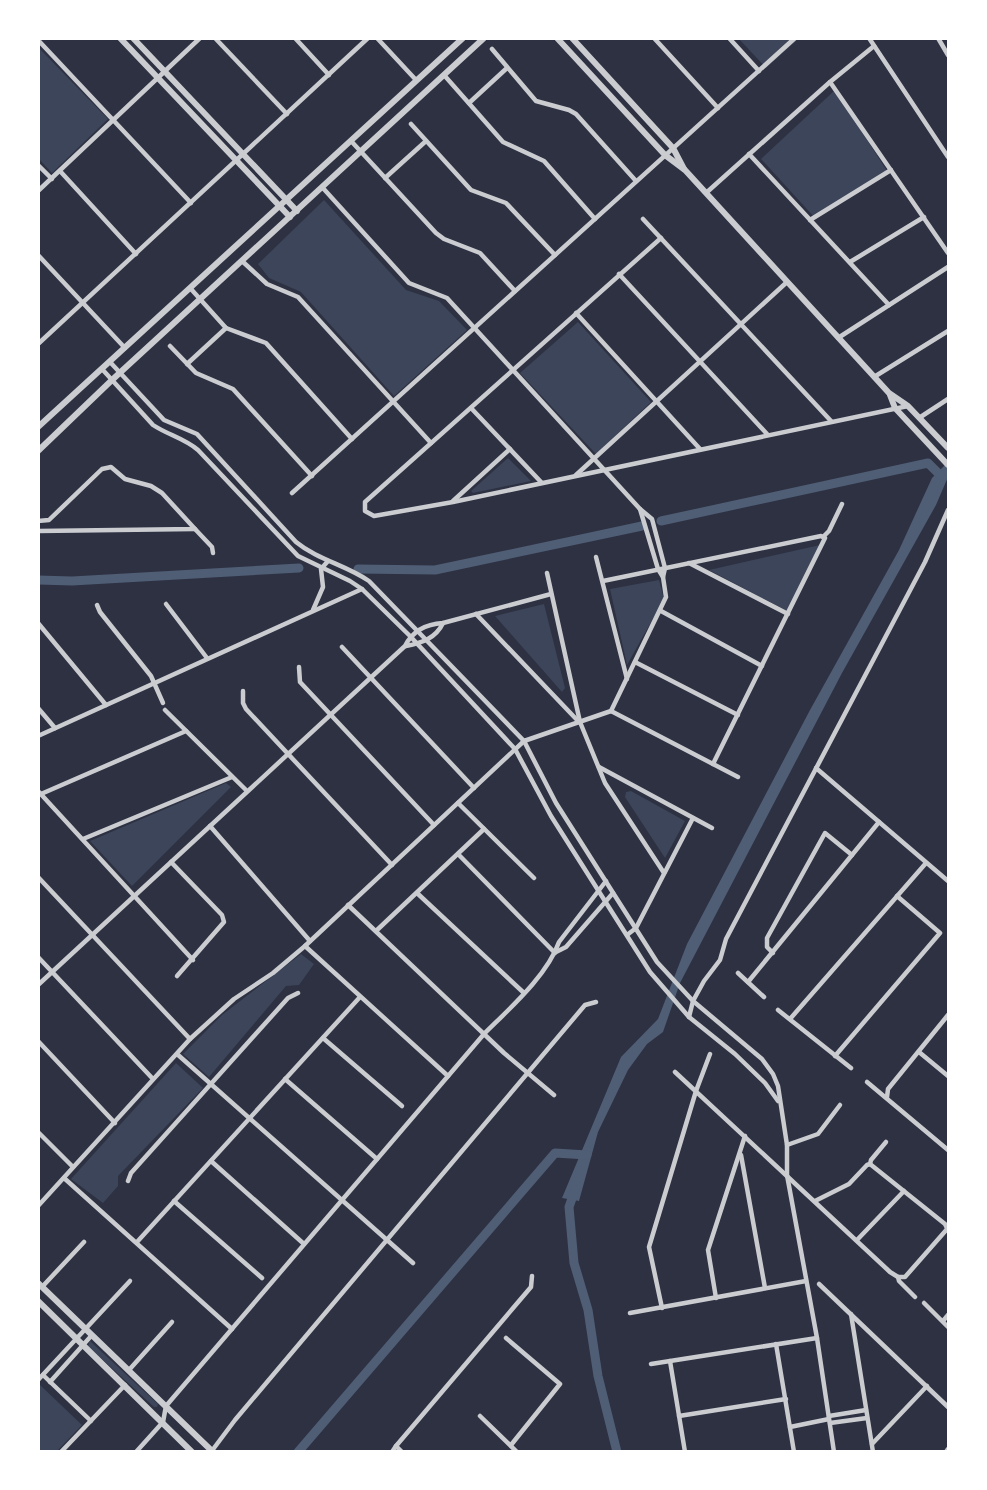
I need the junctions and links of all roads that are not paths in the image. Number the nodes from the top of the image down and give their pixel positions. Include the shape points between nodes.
1 (121, 38) edge
2 (133, 38) edge
3 (200, 38) edge
4 (215, 38) edge
5 (295, 38) edge
6 (368, 38) edge
7 (377, 38) edge
8 (484, 38) edge
9 (557, 38) edge
10 (572, 38) edge
11 (654, 38) edge
12 (729, 38) edge
13 (795, 38) edge
14 (869, 38) edge
15 (937, 38) edge
16 (461, 39) edge
17 (38, 40) edge
18 (874, 46) junction
19 (492, 49) dead end
20 (948, 55) edge
21 (508, 68) junction
22 (760, 71) junction
23 (165, 72) junction
24 (329, 75) junction
25 (444, 75) junction
26 (158, 78) junction
27 (417, 81) junction
28 (830, 82) junction
29 (469, 103) junction
30 (718, 108) junction
31 (287, 114) junction
32 (114, 120) junction
33 (411, 124) dead end
34 (426, 141) junction
35 (352, 142) junction
36 (673, 148) junction
37 (361, 152) junction
38 (749, 154) junction
39 (243, 155) junction
40 (665, 155) junction
41 (948, 157) edge
42 (237, 161) junction
43 (38, 165) edge
44 (685, 170) junction
45 (891, 170) junction
46 (60, 171) junction
47 (385, 178) junction
48 (52, 179) junction
49 (636, 181) junction
50 (322, 187) junction
51 (38, 191) edge
52 (706, 193) junction
53 (287, 201) junction
54 (191, 203) junction
55 (281, 207) junction
56 (297, 211) junction
57 (290, 217) junction
58 (924, 217) junction
59 (595, 219) junction
60 (643, 219) dead end
61 (810, 220) junction
62 (661, 238) junction
63 (136, 254) junction
64 (948, 254) edge
65 (555, 255) junction
66 (38, 256) edge
67 (242, 261) junction
68 (850, 262) junction
69 (948, 267) edge
70 (619, 274) junction
71 (787, 282) junction
72 (191, 289) junction
73 (514, 291) junction
74 (201, 300) junction
75 (84, 302) junction
76 (890, 305) junction
77 (576, 313) junction
78 (741, 324) junction
79 (226, 328) junction
80 (474, 328) junction
81 (948, 331) edge
82 (838, 338) junction
83 (38, 344) edge
84 (170, 346) dead end
85 (125, 348) junction
86 (110, 362) junction
87 (700, 362) junction
88 (187, 364) junction
89 (102, 369) junction
90 (513, 370) junction
91 (120, 373) junction
92 (874, 377) junction
93 (112, 380) junction
94 (889, 393) junction
95 (948, 399) edge
96 (393, 401) junction
97 (657, 401) junction
98 (908, 406) junction
99 (471, 408) junction
100 (895, 408) junction
101 (919, 418) junction
102 (832, 422) junction
103 (38, 428) edge
104 (767, 434) junction
105 (352, 439) junction
106 (940, 439) junction
107 (431, 443) junction
108 (930, 446) junction
109 (947, 447) edge
110 (510, 449) junction
111 (701, 449) junction
112 (38, 451) edge
113 (594, 459) junction
114 (948, 465) edge
115 (605, 470) junction
116 (312, 475) junction
117 (576, 476) junction
118 (541, 483) junction
119 (292, 493) dead end
120 (453, 502) junction
121 (842, 504) dead end
122 (640, 509) junction
123 (948, 510) edge
124 (40, 522) edge
125 (195, 529) junction
126 (40, 531) edge
127 (824, 539) junction
128 (213, 553) dead end
129 (596, 557) dead end
130 (328, 561) junction
131 (688, 562) junction
132 (665, 568) junction
133 (321, 569) junction
134 (658, 569) junction
135 (547, 573) dead end
136 (663, 576) junction
137 (603, 581) junction
138 (362, 589) junction
139 (551, 594) junction
140 (166, 604) dead end
141 (97, 605) dead end
142 (313, 610) junction
143 (661, 611) junction
144 (476, 614) junction
145 (788, 614) junction
146 (38, 623) edge
147 (443, 623) junction
148 (418, 629) junction
149 (410, 636) junction
150 (427, 639) junction
151 (416, 644) junction
152 (405, 646) junction
153 (342, 647) dead end
154 (207, 658) junction
155 (635, 662) junction
156 (762, 666) junction
157 (299, 667) dead end
158 (370, 677) junction
159 (627, 679) junction
160 (154, 685) junction
161 (243, 691) dead end
162 (163, 703) dead end
163 (106, 705) junction
164 (38, 708) edge
165 (165, 710) dead end
166 (611, 711) junction
167 (331, 714) junction
168 (738, 715) junction
169 (580, 722) junction
170 (55, 728) junction
171 (186, 731) junction
172 (38, 736) edge
173 (524, 741) junction
174 (515, 750) junction
175 (288, 753) junction
176 (713, 764) junction
177 (598, 766) junction
178 (815, 768) junction
179 (232, 777) junction
180 (738, 777) dead end
181 (474, 788) junction
182 (40, 792) edge
183 (247, 792) junction
184 (458, 803) junction
185 (693, 818) junction
186 (879, 822) junction
187 (434, 825) junction
188 (210, 826) junction
189 (712, 828) dead end
190 (484, 829) junction
191 (83, 839) junction
192 (458, 854) junction
193 (852, 855) junction
194 (171, 862) junction
195 (926, 863) junction
196 (392, 865) junction
197 (664, 873) junction
198 (38, 877) edge
199 (534, 878) dead end
200 (606, 881) junction
201 (948, 881) edge
202 (598, 891) junction
203 (417, 893) junction
204 (613, 893) junction
205 (135, 896) junction
206 (897, 896) junction
207 (606, 902) junction
208 (348, 905) junction
209 (636, 928) junction
210 (376, 931) junction
211 (92, 935) junction
212 (627, 935) junction
213 (310, 941) junction
214 (305, 946) junction
215 (555, 953) junction
216 (773, 953) junction
217 (38, 957) edge
218 (193, 960) junction
219 (52, 972) junction
220 (738, 974) dead end
221 (177, 976) dead end
222 (748, 982) junction
223 (38, 985) edge
224 (298, 992) dead end
225 (524, 993) junction
226 (360, 997) junction
227 (764, 998) dead end
228 (693, 1001) junction
229 (596, 1002) dead end
230 (778, 1010) dead end
231 (948, 1015) edge
232 (689, 1017) junction
233 (790, 1019) junction
234 (484, 1034) junction
235 (323, 1038) junction
236 (190, 1039) junction
237 (38, 1041) edge
238 (919, 1052) junction
239 (177, 1054) junction
240 (710, 1054) dead end
241 (835, 1056) junction
242 (851, 1068) dead end
243 (675, 1072) dead end
244 (526, 1073) junction
245 (448, 1076) junction
246 (948, 1076) edge
247 (153, 1079) junction
248 (285, 1079) junction
249 (867, 1082) dead end
250 (210, 1084) junction
251 (696, 1091) junction
252 (554, 1095) dead end
253 (887, 1097) junction
254 (780, 1105) junction
255 (840, 1105) dead end
256 (402, 1106) dead end
257 (249, 1119) junction
258 (114, 1123) junction
259 (38, 1132) edge
260 (745, 1136) junction
261 (886, 1142) dead end
262 (787, 1145) junction
263 (948, 1150) edge
264 (741, 1152) junction
265 (377, 1159) junction
266 (211, 1161) junction
267 (870, 1164) junction
268 (73, 1167) junction
269 (787, 1175) junction
270 (64, 1178) junction
271 (128, 1181) dead end
272 (904, 1191) junction
273 (174, 1201) junction
274 (341, 1201) junction
275 (815, 1201) junction
276 (38, 1206) edge
277 (948, 1228) edge
278 (385, 1240) junction
279 (857, 1240) junction
280 (84, 1242) dead end
281 (137, 1242) junction
282 (304, 1244) junction
283 (413, 1263) dead end
284 (532, 1276) dead end
285 (898, 1277) junction
286 (262, 1279) dead end
287 (130, 1281) dead end
288 (806, 1281) junction
289 (819, 1284) dead end
290 (40, 1285) edge
291 (765, 1288) junction
292 (716, 1297) junction
293 (915, 1297) dead end
294 (38, 1301) edge
295 (924, 1303) dead end
296 (662, 1308) junction
297 (630, 1313) dead end
298 (851, 1314) junction
299 (948, 1315) edge
300 (943, 1321) junction
301 (172, 1322) dead end
302 (948, 1327) edge
303 (86, 1329) junction
304 (232, 1329) junction
305 (92, 1335) junction
306 (77, 1338) junction
307 (506, 1338) dead end
308 (817, 1338) junction
309 (776, 1344) junction
310 (83, 1345) junction
311 (670, 1361) junction
312 (650, 1364) dead end
313 (129, 1370) junction
314 (41, 1377) edge
315 (50, 1382) junction
316 (125, 1385) junction
317 (927, 1387) junction
318 (786, 1399) junction
319 (166, 1406) junction
320 (948, 1407) edge
321 (866, 1410) junction
322 (480, 1416) dead end
323 (679, 1416) junction
324 (867, 1418) junction
325 (829, 1420) junction
326 (91, 1421) junction
327 (163, 1422) junction
328 (790, 1427) junction
329 (510, 1445) junction
330 (872, 1445) junction
331 (396, 1446) junction
332 (61, 1451) edge
333 (136, 1451) edge
334 (192, 1451) edge
335 (212, 1451) edge
336 (392, 1451) edge
337 (402, 1451) edge
338 (517, 1451) edge
339 (685, 1451) edge
340 (794, 1451) edge
341 (834, 1451) edge
342 (873, 1451) edge

1 - 26 street
2 - 23 street
3 - 23 street
4 - 31 street
5 - 24 street
6 - 24 street
7 - 27 street
8 - 25 street
9 - 40 street
10 - 36 street
11 - 30 street
12 - 22 street
13 - 22 street
14 - 18 street
15 - 20 street
16 - 27 street
17 - 32 street
18 - 28 street
18 - 41 street
19 - 21 street
21 - 29 street
21 - 49 street via 536,101 576,114
22 - 30 street
23 - 26 street
23 - 39 street
24 - 31 street
25 - 29 street
25 - 37 street
26 - 32 street
26 - 42 street
27 - 35 street
28 - 38 street
28 - 45 street
29 - 59 street via 507,145 544,161
30 - 36 street
31 - 39 street
32 - 46 street
32 - 54 street
33 - 34 street
34 - 47 street
34 - 65 street via 473,192 506,203
35 - 37 street
35 - 53 street
36 - 40 street
36 - 44 street
37 - 47 street
37 - 50 street
38 - 52 street
38 - 61 street
39 - 42 street
39 - 53 street
40 - 44 street
40 - 49 street
42 - 54 street
42 - 55 street
43 - 48 street
44 - 52 street
45 - 58 street
45 - 61 street
46 - 48 street
46 - 63 street
47 - 73 street via 439,237 476,250
48 - 51 street
49 - 59 street
50 - 56 street
50 - 80 street via 410,283 447,298
52 - 71 street
53 - 55 street
53 - 56 street
54 - 63 street
55 - 57 street
55 - 72 street
56 - 57 street
57 - 67 street
58 - 64 street
58 - 68 street
59 - 65 street
60 - 62 street
61 - 68 street
62 - 70 street
62 - 78 street
63 - 75 street
65 - 73 street
66 - 75 street
67 - 74 street
67 - 96 street via 267,284 298,297
68 - 76 street
69 - 76 street
70 - 77 street
70 - 87 street
71 - 78 street
71 - 82 street
72 - 74 street
72 - 85 street
73 - 80 street
74 - 79 street
74 - 91 street
75 - 83 street
75 - 85 street
76 - 82 street
77 - 90 street
77 - 97 street
78 - 87 street
78 - 102 street
79 - 88 street
79 - 105 street via 266,343
80 - 90 street
80 - 96 street
81 - 92 street
82 - 92 street
84 - 88 street
85 - 86 street
86 - 89 street
86 - 91 street
87 - 97 street
87 - 104 street
88 - 116 street via 202,377 233,389
89 - 93 street
89 - 103 street
90 - 99 street
90 - 113 street
91 - 93 street
91 - 130 street via 164,420 197,434 296,542
92 - 94 street
93 - 112 street
93 - 133 street via 153,425 198,450 298,556
94 - 98 street
94 - 100 street
95 - 101 street
96 - 105 street
96 - 107 street
97 - 111 street
97 - 113 street
98 - 100 street
98 - 101 street
99 - 107 street
99 - 110 street
100 - 102 street
100 - 108 street
101 - 106 street
102 - 104 street
104 - 111 street
105 - 116 street
106 - 108 street
106 - 109 street
107 - 120 street via 365,502 365,511 374,516
108 - 114 street
110 - 118 street
110 - 120 street
111 - 115 street
113 - 115 street
113 - 117 street
115 - 117 street
115 - 122 street
116 - 119 street
117 - 118 street
118 - 120 street
121 - 127 street
122 - 132 street via 652,519
122 - 134 street
123 - 178 street
124 - 125 street via 49,520 102,469 111,467 125,479 162,492
124 - 126 street
125 - 126 street
125 - 128 street
127 - 131 street
127 - 145 street
129 - 137 street
130 - 133 street
130 - 148 street via 369,581
131 - 132 street
131 - 145 street
132 - 134 street
132 - 136 street
133 - 138 street
133 - 142 street via 323,587
134 - 136 street
134 - 137 street
135 - 139 street
136 - 143 street via 666,594
137 - 159 street
138 - 142 street
138 - 149 street
139 - 144 street
139 - 169 street
140 - 154 street
141 - 160 street
142 - 154 street
143 - 155 street
143 - 156 street
144 - 147 street
144 - 169 street
145 - 156 street
146 - 163 street
147 - 148 street
147 - 150 street via 438,633
148 - 149 street
148 - 150 street
149 - 151 street
149 - 152 street
150 - 151 street
150 - 173 street
151 - 152 street
151 - 174 street
152 - 158 street
153 - 158 street
154 - 160 street
155 - 159 street
155 - 168 street
156 - 168 street
157 - 167 street via 300,682
158 - 167 street
158 - 181 street
159 - 166 street
160 - 162 street
160 - 163 street
161 - 175 street via 246,709
163 - 170 street
164 - 170 street
165 - 171 street
166 - 169 street
166 - 176 street
167 - 175 street
167 - 187 street
168 - 176 street
169 - 173 street
169 - 177 street
170 - 172 street
171 - 179 street
171 - 182 street
173 - 174 street
173 - 200 street via 556,803
174 - 181 street
174 - 202 street
175 - 183 street
175 - 196 street
176 - 180 street
177 - 185 street
177 - 197 street
178 - 186 street
178 - 228 street via 726,939 720,960
179 - 183 street
179 - 191 street
181 - 184 street
182 - 191 street
183 - 188 street
184 - 187 street
184 - 190 street
185 - 189 street
185 - 197 street
186 - 193 street
186 - 195 street
187 - 196 street
188 - 194 street
188 - 213 street
190 - 192 street
190 - 199 street
191 - 205 street
192 - 203 street
192 - 215 street
193 - 216 street
193 - 216 street via 825,833 767,938 766,947
194 - 205 street
194 - 218 street via 224,922
195 - 201 street
195 - 206 street
196 - 208 street
197 - 209 street
198 - 211 street
200 - 202 street
200 - 204 street
202 - 207 street
202 - 215 street
203 - 210 street
203 - 225 street
204 - 207 street
204 - 209 street
205 - 211 street
205 - 218 street
206 - 233 street
206 - 241 street via 940,933
207 - 212 street
207 - 215 street via 566,947
208 - 210 street
208 - 213 street
209 - 212 street
209 - 228 street via 665,971
210 - 234 street
211 - 219 street
211 - 236 street
212 - 232 street
213 - 214 street
214 - 226 street
214 - 236 street
215 - 225 street
216 - 222 street
217 - 219 street
218 - 221 street
219 - 223 street
219 - 247 street
220 - 222 street
222 - 227 street
224 - 250 street
225 - 234 street
226 - 235 street
226 - 245 street
228 - 232 street
228 - 254 street via 768,1066 778,1086
229 - 244 street via 585,1005
230 - 233 street
231 - 238 street
232 - 254 street via 765,1083
233 - 241 street
234 - 244 street
234 - 245 street
235 - 248 street
235 - 256 street
236 - 239 street
237 - 258 street
238 - 246 street
238 - 253 street via 888,1089
239 - 247 street
239 - 250 street
240 - 251 street
241 - 242 street
243 - 251 street
244 - 252 street
244 - 278 street
245 - 265 street
247 - 258 street
248 - 257 street
248 - 265 street
249 - 253 street
250 - 257 street
250 - 271 street
251 - 260 street
251 - 296 street via 649,1247
253 - 263 street
254 - 262 street
255 - 262 street via 818,1134
257 - 266 street
257 - 274 street
258 - 268 street
259 - 268 street
260 - 264 street
260 - 269 street
261 - 267 street
262 - 269 street
264 - 291 street
264 - 292 street via 708,1250
265 - 274 street
266 - 273 street
266 - 282 street
267 - 272 street
267 - 275 street via 849,1184
268 - 270 street
269 - 275 street
269 - 288 street
270 - 276 street
270 - 281 street
272 - 277 street
272 - 279 street
273 - 281 street
273 - 286 street
274 - 278 street
274 - 282 street
275 - 279 street
277 - 285 street via 905,1277
278 - 283 street
278 - 335 street
279 - 285 street
280 - 290 street
281 - 304 street
282 - 304 street
284 - 331 street via 531,1286
285 - 293 street
287 - 303 street
288 - 291 street
288 - 308 street
289 - 298 street
290 - 303 street
291 - 292 street
292 - 296 street
294 - 306 street
295 - 300 street
296 - 297 street
298 - 317 street
298 - 321 street
299 - 300 street
300 - 302 street
301 - 313 street
303 - 305 street
303 - 306 street
304 - 319 street
305 - 310 street
305 - 313 street
306 - 310 street
306 - 314 street
307 - 329 street via 559,1384
308 - 309 street
308 - 325 street
309 - 311 street
309 - 318 street
310 - 315 street
310 - 316 street
311 - 312 street
311 - 323 street
313 - 319 street
314 - 315 street
315 - 326 street
316 - 326 street
316 - 327 street
317 - 320 street
317 - 330 street
318 - 323 street
318 - 328 street
319 - 327 street
319 - 335 street
321 - 324 street
321 - 325 street
322 - 329 street
323 - 339 street
324 - 325 street
324 - 330 street
325 - 328 street
325 - 341 street
326 - 332 street
327 - 333 street
327 - 334 street
328 - 340 street
329 - 338 street
330 - 342 street
331 - 336 street
331 - 337 street

